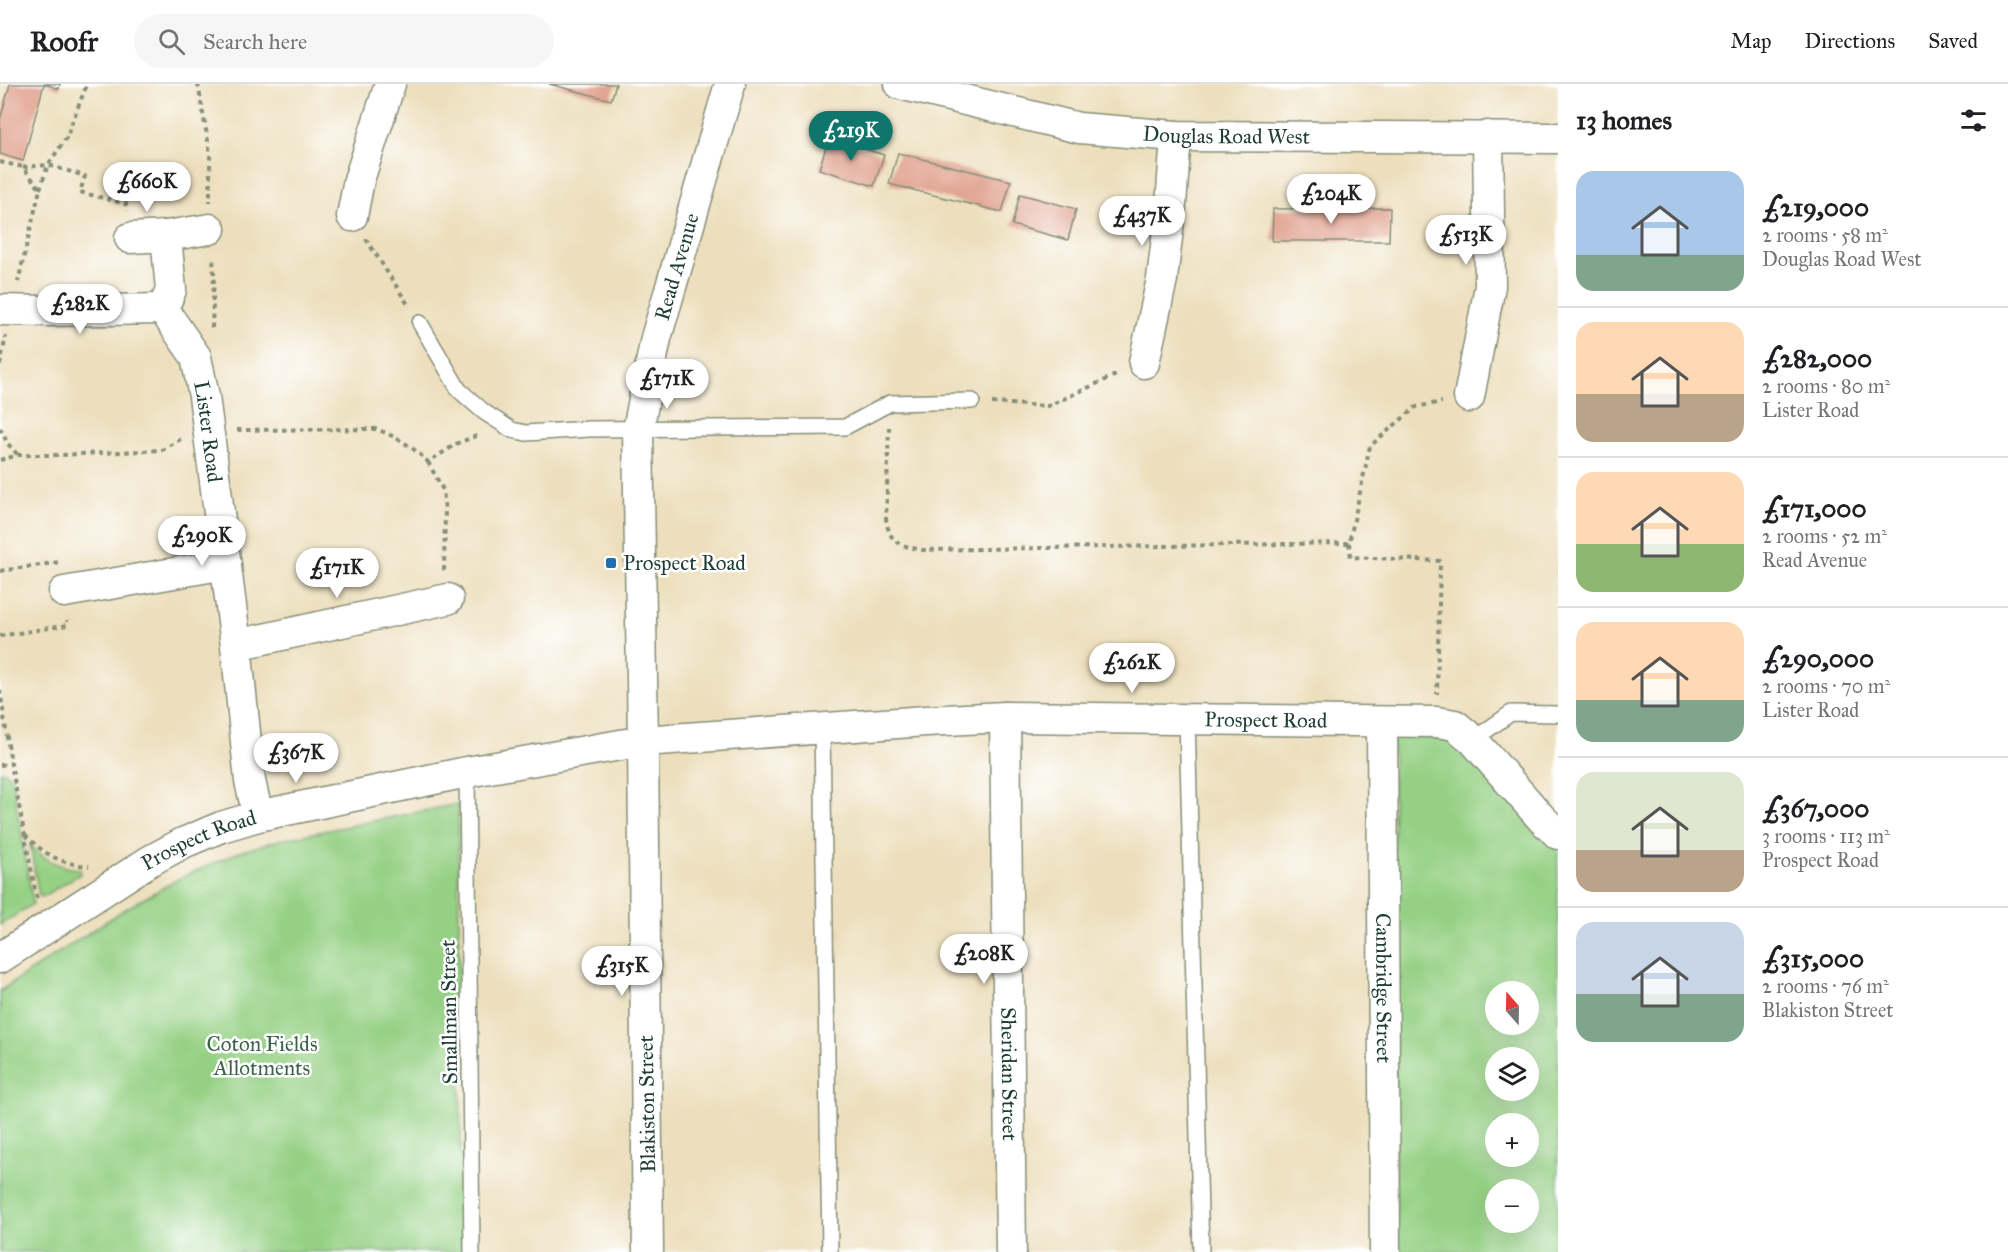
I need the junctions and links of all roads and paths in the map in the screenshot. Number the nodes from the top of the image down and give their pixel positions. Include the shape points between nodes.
1 (87, 84) edge
2 (198, 84) edge
3 (390, 84) edge
4 (730, 84) edge
5 (900, 84) edge
6 (1176, 136) junction
7 (1488, 136) junction
8 (1558, 138) edge
9 (210, 153) dead end
10 (0, 162) edge
11 (48, 165) junction
12 (23, 167) junction
13 (40, 189) junction
14 (352, 216) joint
15 (210, 229) dead end
16 (166, 236) junction
17 (130, 238) joint
18 (163, 309) junction
19 (5, 310) edge
20 (420, 323) joint
21 (1144, 363) joint
22 (1469, 398) joint
23 (972, 401) joint
24 (890, 403) junction
25 (0, 428) edge
26 (638, 429) junction
27 (208, 432) junction
28 (474, 435) dead end
29 (18, 455) junction
30 (0, 460) edge
31 (428, 462) junction
32 (1349, 543) junction
33 (226, 564) junction
34 (64, 592) dead end
35 (448, 600) joint
36 (236, 645) junction
37 (0, 690) edge
38 (1558, 714) edge
39 (1005, 717) junction
40 (1187, 718) junction
41 (1382, 722) junction
42 (1437, 722) junction
43 (822, 729) junction
44 (1473, 740) junction
45 (643, 741) junction
46 (11, 764) junction
47 (0, 765) edge
48 (467, 772) junction
49 (258, 816) junction
50 (1558, 834) edge
51 (25, 835) junction
52 (114, 883) junction
53 (50, 925) junction
54 (0, 958) edge
55 (472, 1252) edge
56 (648, 1252) edge
57 (830, 1252) edge
58 (1011, 1252) edge
59 (1201, 1252) edge
60 (1385, 1252) edge

1 - 11 path via 66,138
2 - 9 path
3 - 14 street via 359,180
4 - 26 street, Read Avenue via 656,338
5 - 6 street, Douglas Road West via 1079,128
6 - 7 street, Douglas Road West
6 - 21 street via 1162,279
7 - 8 street, Douglas Road West
7 - 22 street via 1490,286
10 - 12 path
11 - 12 path
11 - 13 path
11 - 17 path via 86,176 80,192 126,204
12 - 13 path
13 - 19 path
14 - 20 path
15 - 16 street
16 - 17 street
16 - 18 street via 171,290
18 - 19 street
18 - 27 street, Lister Road via 196,357
20 - 26 lane via 459,390 512,430 526,433
21 - 23 path via 1048,406
22 - 32 path via 1416,407 1370,446
23 - 24 lane
24 - 26 lane via 845,427
24 - 32 path via 886,519 888,534 898,545 922,550
25 - 29 path
26 - 45 street, Read Avenue
27 - 29 path via 195,431 162,450
27 - 31 path via 376,429 405,442
27 - 33 street, Lister Road
28 - 31 path
29 - 30 path
31 - 35 path via 442,490 445,510 443,564
32 - 42 path via 1351,557 1440,561
33 - 34 street
33 - 36 street, Lister Road
35 - 36 street
36 - 49 street, Lister Road via 250,781
37 - 46 path
38 - 44 lane via 1511,712
39 - 40 street, Prospect Road
39 - 43 street, Prospect Road
39 - 58 street, Sheridan Street
40 - 41 street, Prospect Road
40 - 59 lane
41 - 42 street, Prospect Road
41 - 60 street, Cambridge Street
42 - 44 street, Prospect Road via 1455,725
43 - 45 street, Prospect Road
43 - 57 lane
44 - 50 street, Prospect Road
45 - 48 street, Prospect Road
45 - 56 street, Blakiston Street
46 - 47 path
46 - 51 path
48 - 49 street, Prospect Road
48 - 55 lane, Smallman Street
49 - 52 street, Prospect Road via 183,843
51 - 52 path via 51,857 98,867
51 - 53 path via 36,898
52 - 53 street, Prospect Road
53 - 54 street, Prospect Road

